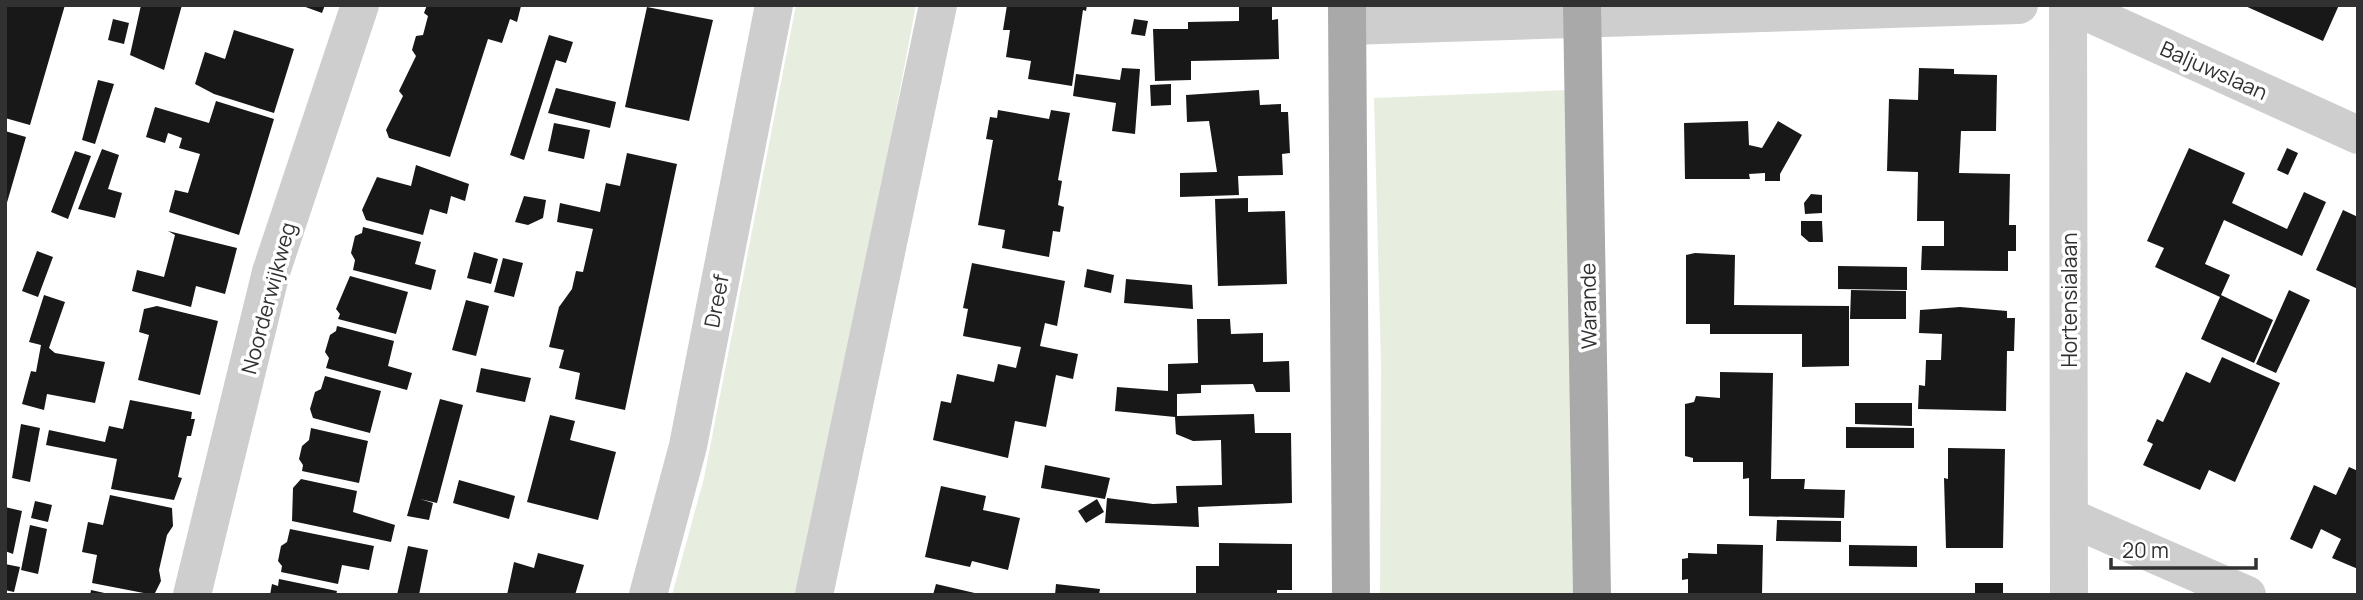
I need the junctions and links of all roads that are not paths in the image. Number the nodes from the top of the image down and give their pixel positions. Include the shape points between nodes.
1 (360, 5) edge
2 (774, 5) edge
3 (938, 5) edge
4 (2019, 5) edge
5 (2069, 5) edge
6 (1583, 11) edge
7 (1348, 15) edge
8 (2358, 135) edge
9 (2069, 517) junction
10 (192, 595) edge
11 (648, 595) edge
12 (814, 595) edge
13 (1351, 595) edge
14 (1592, 595) edge
15 (2068, 595) edge
16 (2247, 595) edge

1 - 10 street, Noorderwijkweg via 271,272
2 - 11 street, Dreef via 688,446
3 - 12 street
4 - 6 street
5 - 8 street, Baljuwslaan
5 - 9 street, Hortensialaan
6 - 7 street
6 - 14 main road, Warande
7 - 13 main road
9 - 15 street, Hortensialaan
9 - 16 street

